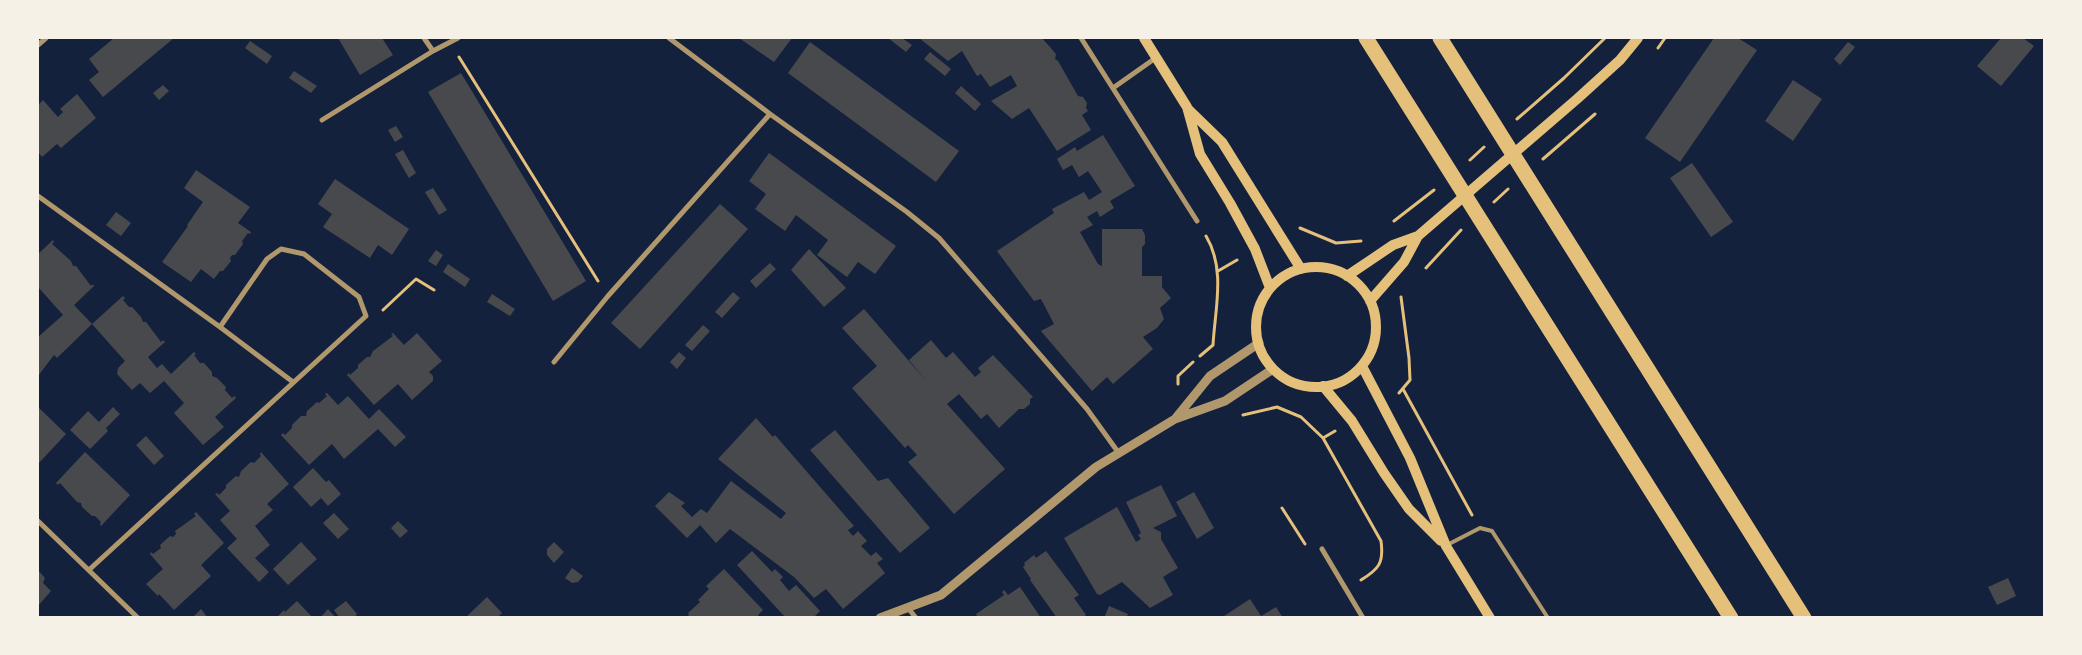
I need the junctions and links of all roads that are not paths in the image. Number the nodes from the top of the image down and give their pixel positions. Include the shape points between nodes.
1 (46, 38) edge
2 (424, 38) edge
3 (458, 38) edge
4 (669, 38) edge
5 (1081, 38) edge
6 (1144, 38) edge
7 (1366, 38) edge
8 (1440, 38) edge
9 (1638, 38) edge
10 (38, 45) edge
11 (432, 51) junction
12 (1156, 57) junction
13 (1113, 88) junction
14 (1186, 107) junction
15 (770, 114) junction
16 (322, 120) dead end
17 (38, 196) edge
18 (1197, 221) road end
19 (1418, 236) junction
20 (1301, 269) junction
21 (1347, 276) junction
22 (1270, 288) junction
23 (1370, 301) junction
24 (220, 327) junction
25 (1259, 343) junction
26 (554, 362) dead end
27 (1362, 366) junction
28 (1274, 369) junction
29 (293, 382) junction
30 (1323, 386) junction
31 (1175, 419) junction
32 (1118, 452) junction
33 (38, 520) edge
34 (1446, 546) junction
35 (1322, 549) road end
36 (90, 569) junction
37 (908, 608) junction
38 (138, 618) edge
39 (880, 618) edge
40 (916, 618) edge
41 (1363, 618) edge
42 (1490, 618) edge
43 (1548, 618) edge
44 (1731, 618) edge
45 (1804, 618) edge

1 - 10 street
2 - 11 street
3 - 11 street
4 - 15 street
5 - 13 street
6 - 12 main road
7 - 44 highway
8 - 45 highway
9 - 19 main road via 1620,60 1578,99
11 - 16 street
12 - 13 street
12 - 14 main road
13 - 18 street
14 - 20 main road via 1222,142
14 - 22 main road via 1200,154 1255,249
15 - 26 street via 608,296
15 - 32 street via 939,238 1087,409
17 - 24 street
19 - 21 main road via 1393,245
19 - 23 main road via 1404,262
20 - 21 main road via 1318,267
20 - 22 main road via 1284,276
21 - 23 main road via 1363,289
22 - 25 main road via 1260,305 1256,324
23 - 27 main road via 1375,314 1375,334 1370,354
24 - 29 street
24 - 29 street via 267,258 281,249 304,254 359,297 366,316
25 - 28 main road via 1264,357
25 - 31 street via 1210,376
27 - 30 main road via 1344,380
27 - 34 main road via 1410,458
28 - 30 main road via 1296,383
28 - 31 street via 1225,401
29 - 36 street
30 - 34 main road via 1352,421 1409,509
31 - 32 street
32 - 37 street via 941,595
33 - 36 street
34 - 42 main road
34 - 43 lane via 1480,528 1492,531
35 - 41 street
36 - 38 street
37 - 39 street
37 - 40 street

